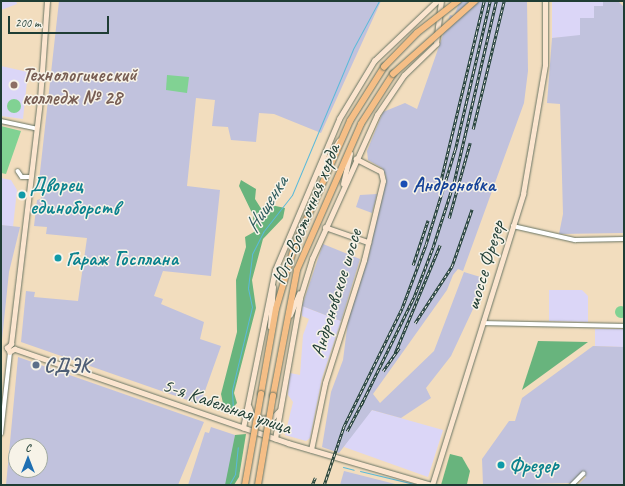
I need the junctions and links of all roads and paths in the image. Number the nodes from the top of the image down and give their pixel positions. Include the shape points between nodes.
1 (47, 1) edge
2 (437, 1) edge
3 (441, 1) edge
4 (458, 1) edge
5 (475, 1) edge
6 (545, 1) edge
7 (421, 18) junction
8 (439, 28) junction
9 (1, 121) edge
10 (36, 128) junction
11 (344, 134) junction
12 (352, 143) junction
13 (356, 159) junction
14 (18, 171) dead end
15 (29, 177) junction
16 (311, 182) junction
17 (341, 193) junction
18 (513, 226) junction
19 (325, 227) junction
20 (624, 239) edge
21 (368, 242) junction
22 (274, 275) junction
23 (304, 282) junction
24 (483, 323) junction
25 (624, 326) edge
26 (284, 330) junction
27 (270, 344) junction
28 (9, 346) junction
29 (1, 347) edge
30 (15, 349) junction
31 (10, 352) junction
32 (249, 400) junction
33 (281, 406) junction
34 (243, 428) junction
35 (1, 434) edge
36 (275, 439) junction
37 (312, 450) junction
38 (583, 474) dead end
39 (245, 485) edge
40 (258, 485) edge
41 (432, 485) edge
42 (572, 485) edge

1 - 10 street
2 - 7 street
3 - 8 street
4 - 11 main road, Юго-Восточная хорда, bridge via 417,33 384,67 360,101
5 - 12 main road, Юго-Восточная хорда, bridge via 393,74 371,105
6 - 18 street, шоссе Фрезер via 542,89 527,177
7 - 8 street via 433,18
7 - 16 street via 385,49 357,84
8 - 13 street via 433,49 404,75 385,101
9 - 10 street
10 - 15 street
11 - 16 street
11 - 27 main road, Юго-Восточная хорда via 286,268
12 - 17 street
12 - 26 main road, Юго-Восточная хорда via 297,270
13 - 17 street
13 - 21 street, Андроновское шоссе via 381,172 384,177
14 - 15 street via 22,177
15 - 28 street
16 - 22 street
17 - 19 street
18 - 20 street via 575,240
18 - 24 street, шоссе Фрезер
19 - 21 street
19 - 23 street
21 - 37 street, Андроновское шоссе via 325,383
22 - 27 street
22 - 32 street
23 - 26 street
23 - 33 street
24 - 25 street
24 - 41 street, шоссе Фрезер
26 - 40 main road, Юго-Восточная хорда, bridge
27 - 39 main road, Юго-Восточная хорда, bridge
28 - 29 street
28 - 30 street
28 - 31 street
30 - 31 street
30 - 34 street, 5-я Кабельная улица
31 - 35 street
32 - 33 street via 252,414 262,419 275,416
32 - 34 street
33 - 36 street
34 - 36 street, 5-я Кабельная улица
36 - 37 street, 5-я Кабельная улица
37 - 41 street, 5-я Кабельная улица
38 - 42 street

